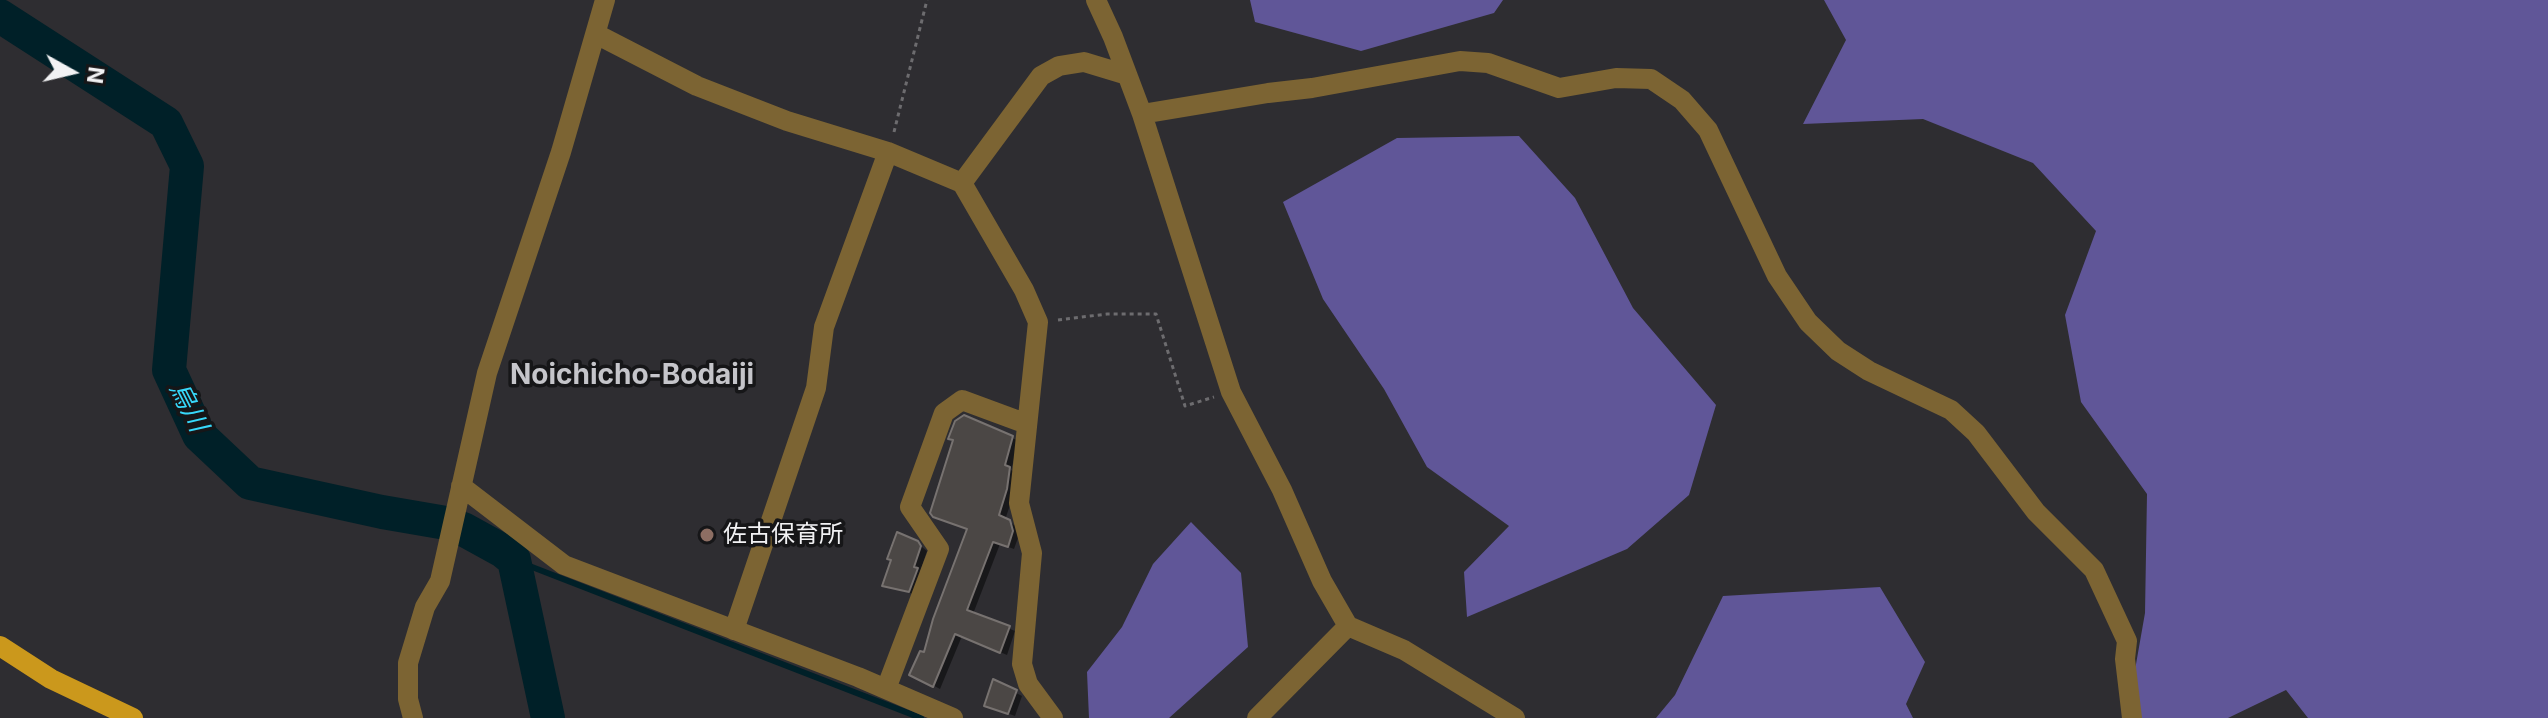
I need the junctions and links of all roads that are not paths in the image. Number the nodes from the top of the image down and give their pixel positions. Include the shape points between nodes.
1 (605, 0) edge
2 (1096, 0) edge
3 (596, 34) junction
4 (1127, 75) junction
5 (1142, 114) junction
6 (888, 152) junction
7 (962, 183) junction
8 (1027, 424) junction
9 (460, 492) junction
10 (1348, 626) junction
11 (734, 630) junction
12 (2, 654) edge
13 (886, 689) junction
14 (133, 718) edge
15 (413, 718) edge
16 (953, 718) edge
17 (1053, 718) edge
18 (1257, 718) edge
19 (1515, 718) edge
20 (2132, 718) edge

1 - 3 street
2 - 4 street
3 - 6 street via 697,86
3 - 9 street via 487,373
4 - 5 street
4 - 7 street via 1084,62 1041,76
5 - 10 street via 1231,392
5 - 20 street via 1460,61 1488,63 1559,88 1616,78 1651,79 1682,100 1708,130 1777,276 1808,322 1869,371 1951,410 1976,433 2036,512 2094,570 2127,641
6 - 7 street
6 - 11 street via 824,327 816,388
7 - 8 street via 1038,322
8 - 13 street via 962,400 944,413 910,507 939,549
8 - 17 street via 1019,503 1032,553 1022,664 1028,684
9 - 11 street via 564,565
9 - 15 street via 440,581 425,607 408,663
10 - 18 street
10 - 19 street via 1404,650
11 - 13 street
12 - 14 main road
13 - 16 street

